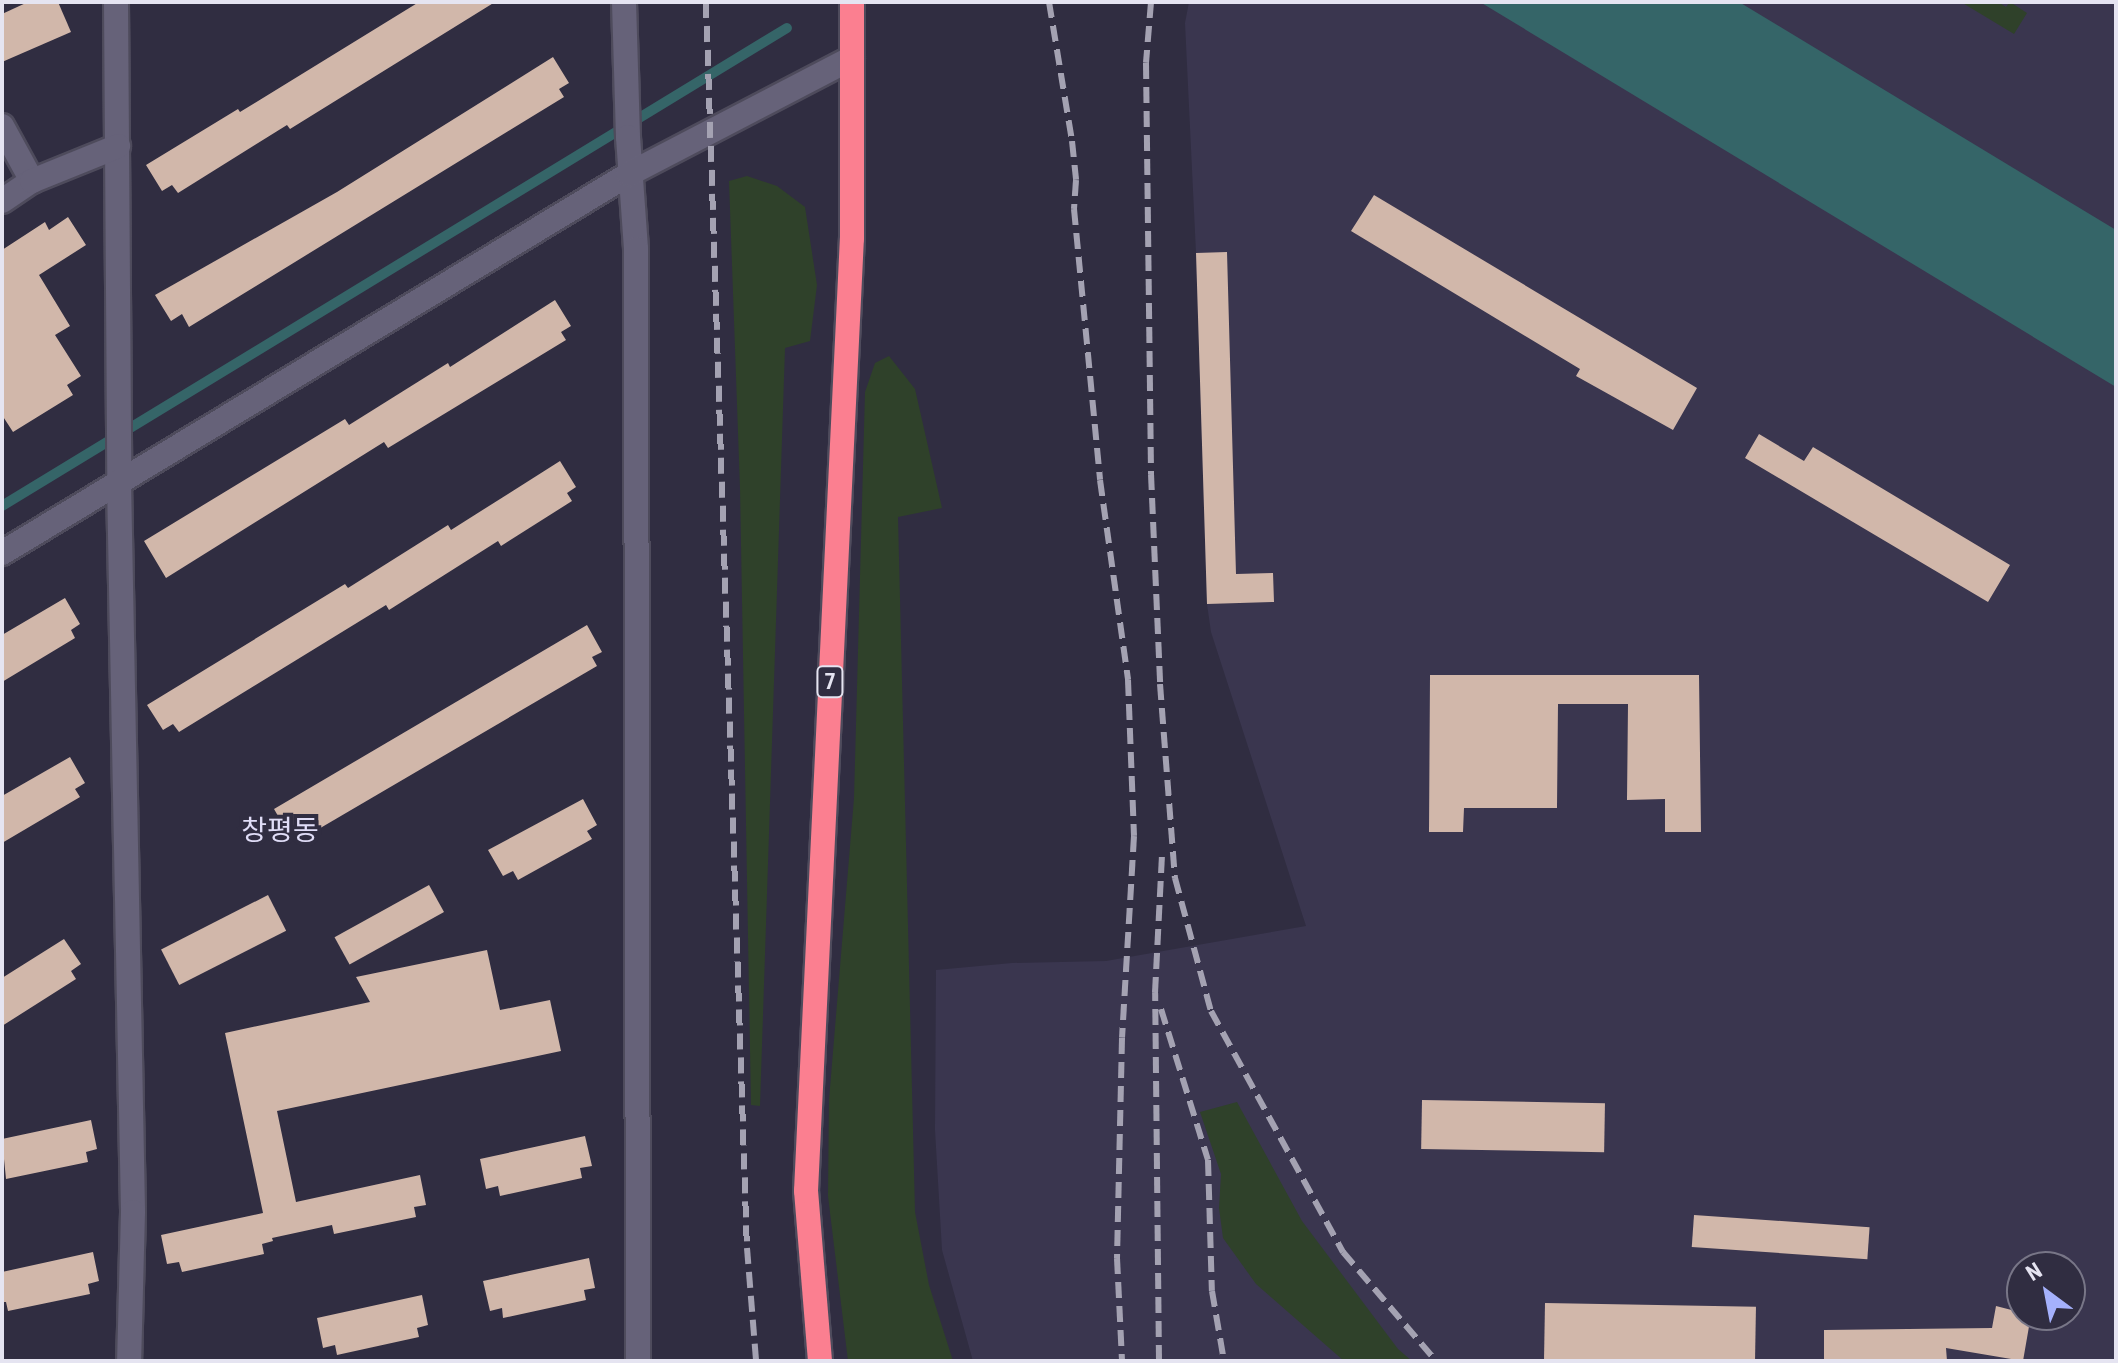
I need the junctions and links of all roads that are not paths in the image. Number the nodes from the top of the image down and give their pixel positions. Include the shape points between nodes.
1 (116, 2) edge
2 (624, 2) edge
3 (852, 2) edge
4 (852, 58) junction
5 (2, 126) edge
6 (118, 146) junction
7 (629, 174) junction
8 (32, 181) junction
9 (2, 201) edge
10 (119, 482) junction
11 (2, 553) edge
12 (129, 1361) edge
13 (638, 1361) edge
14 (820, 1361) edge

1 - 6 street
2 - 7 street
3 - 4 highway, 7
4 - 7 street
4 - 14 highway, 7 via 852,238 806,1191
5 - 8 street
6 - 8 street
6 - 10 street
7 - 10 street
7 - 13 street via 636,249
8 - 9 street
10 - 11 street
10 - 12 street via 133,1212

